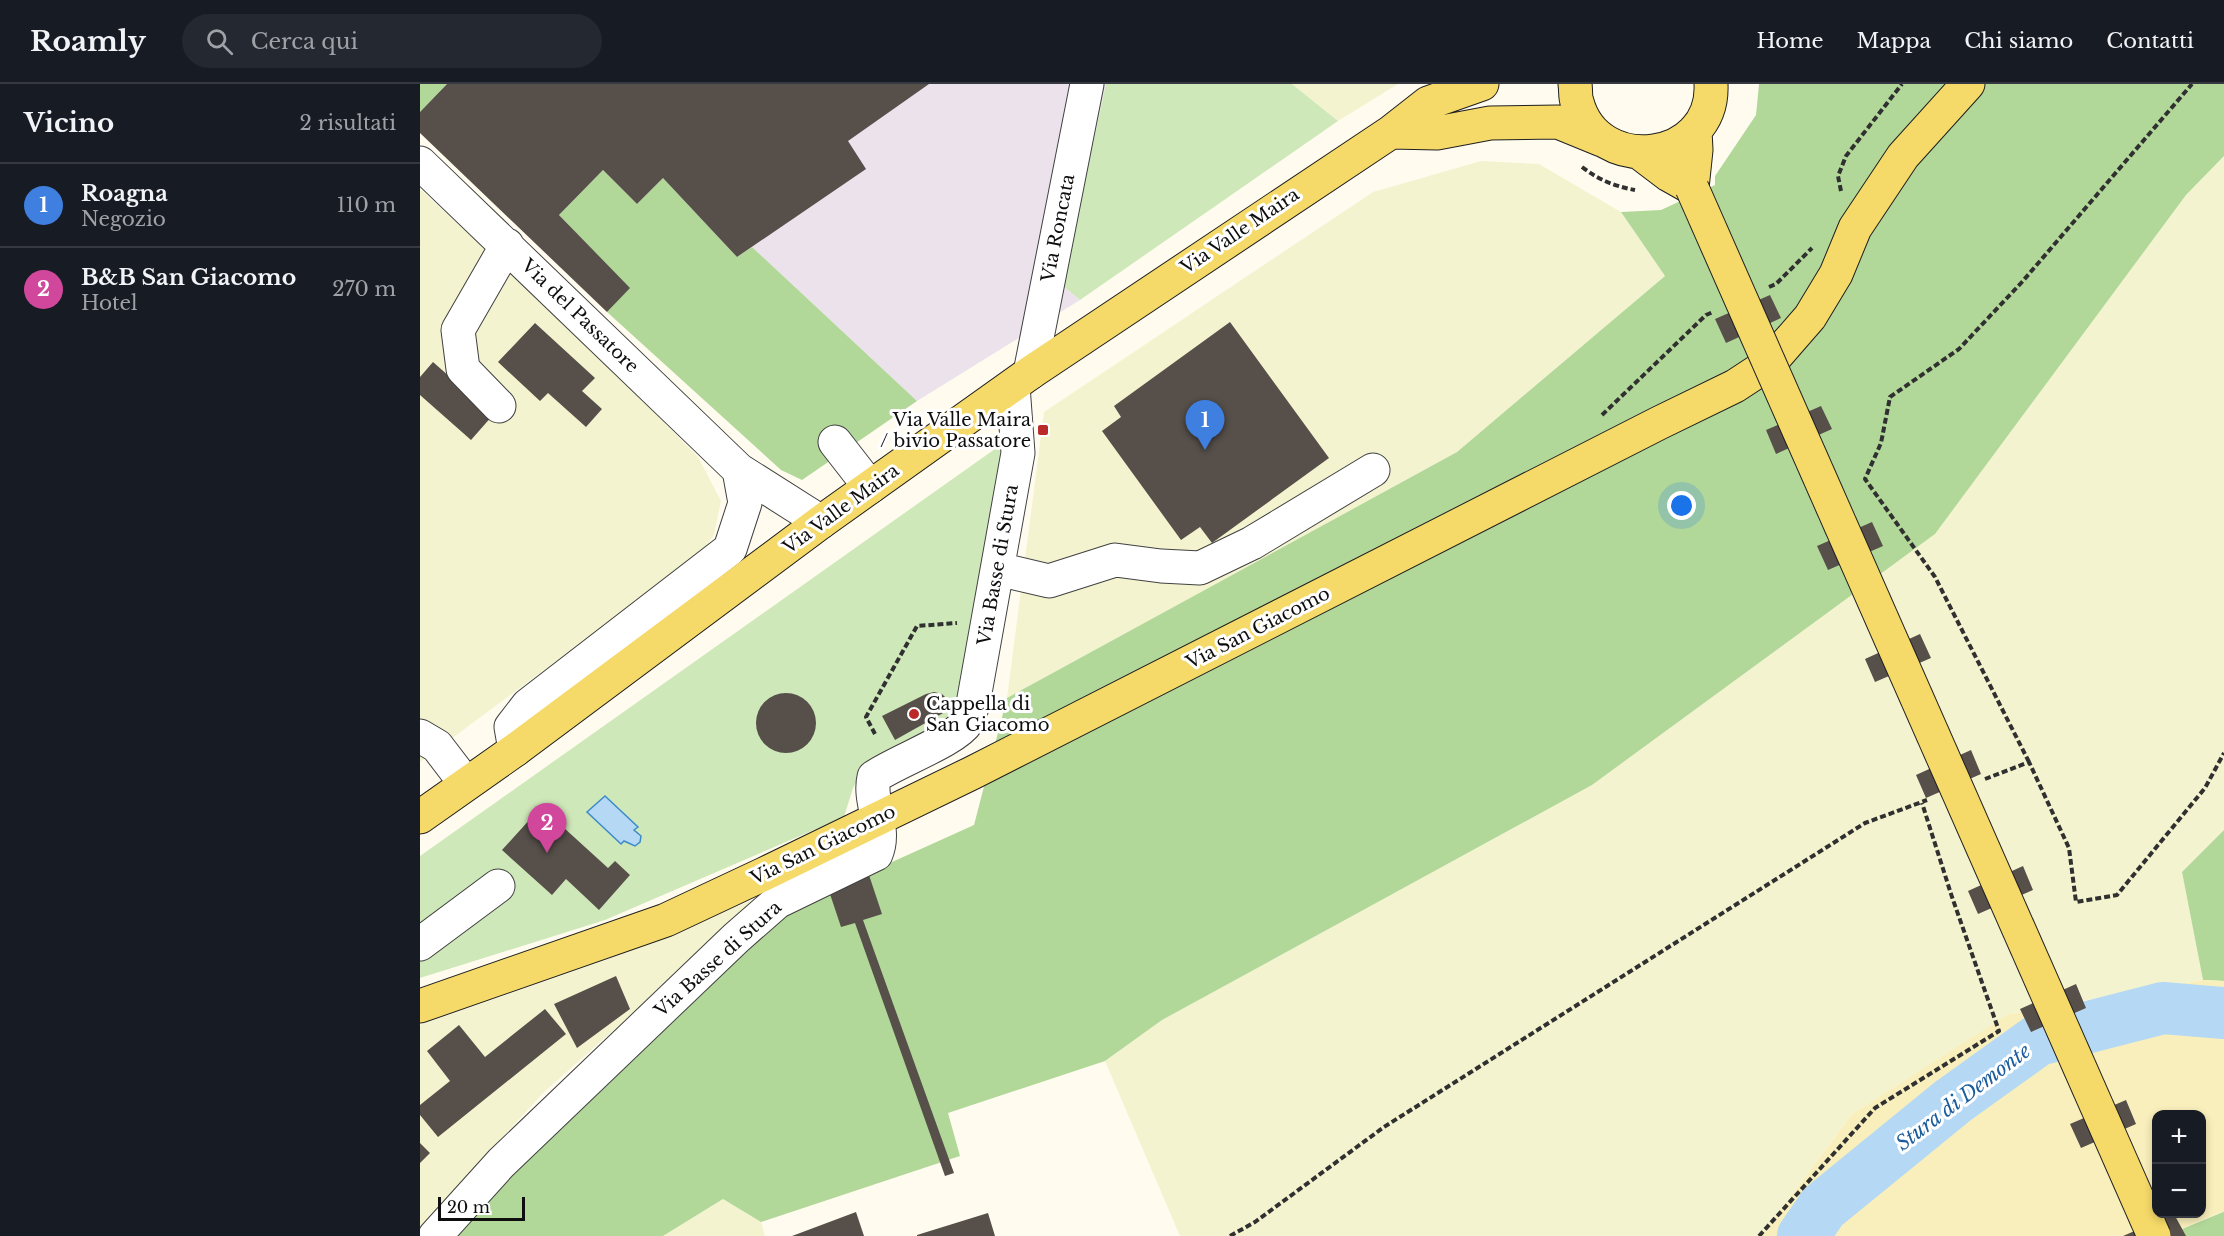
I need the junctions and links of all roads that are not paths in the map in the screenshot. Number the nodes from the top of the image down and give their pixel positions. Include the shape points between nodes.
1 (1087, 84) edge
2 (1482, 84) edge
3 (1575, 84) edge
4 (1968, 84) edge
5 (1713, 87) edge
6 (1695, 130) junction
7 (1391, 132) junction
8 (1602, 140) junction
9 (1640, 153) junction
10 (420, 163) edge
11 (1692, 188) junction
12 (507, 245) junction
13 (1022, 379) junction
14 (499, 406) dead end
15 (835, 442) dead end
16 (739, 470) junction
17 (1373, 470) dead end
18 (870, 487) junction
19 (821, 522) junction
20 (998, 569) junction
21 (420, 736) edge
22 (515, 750) junction
23 (466, 784) junction
24 (420, 817) edge
25 (877, 819) junction
26 (498, 886) dead end
27 (420, 944) edge
28 (420, 1006) edge
29 (435, 1236) edge
30 (2154, 1236) edge

1 - 13 street, Via Roncata
2 - 7 main road, Via Valle Maira via 1428,103
3 - 8 main road via 1586,123
4 - 25 main road, Via San Giacomo via 1903,156 1855,228 1836,274 1810,317 1770,363 1735,386
5 - 6 main road via 1706,113
6 - 9 main road via 1660,151
6 - 11 main road
7 - 8 main road via 1437,133 1490,123 1558,122
7 - 13 main road, Via Valle Maira
8 - 9 main road
9 - 11 main road
10 - 12 street, Via del Passatore
11 - 30 main road, bridge
12 - 14 street via 458,330 463,369
12 - 16 street, Via del Passatore
13 - 18 main road, Via Valle Maira
13 - 20 street, Via Basse di Stura via 1018,453
15 - 18 street
16 - 19 street, Via del Passatore
16 - 22 street via 745,503 730,549 528,705 511,727
17 - 20 street via 1252,543 1200,568 1116,560 1049,581
18 - 19 main road, Via Valle Maira
19 - 22 main road, Via Valle Maira
20 - 25 street, Via Basse di Stura via 967,721 957,733 874,777 871,789
21 - 23 street via 437,746
22 - 23 main road, Via Valle Maira
23 - 24 main road, Via Valle Maira
25 - 28 main road, Via San Giacomo via 666,920
25 - 29 street, Via Basse di Stura via 880,843 876,854 777,902 501,1163
26 - 27 street

